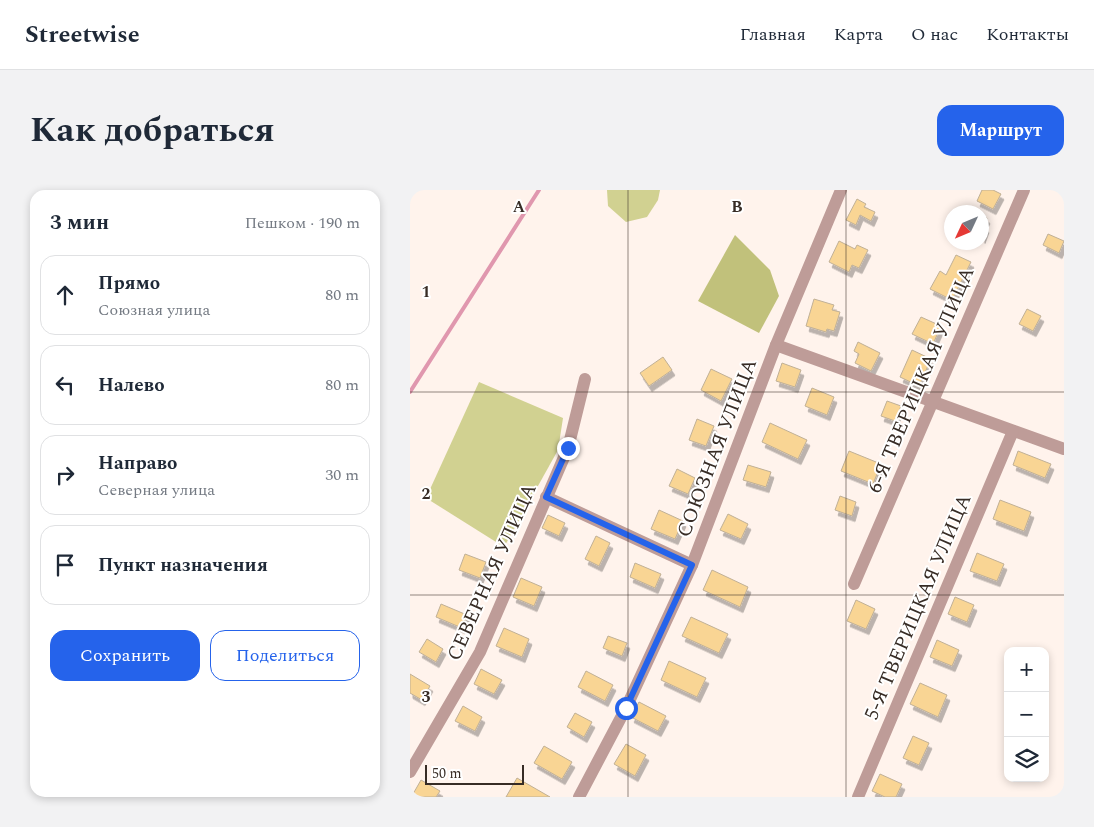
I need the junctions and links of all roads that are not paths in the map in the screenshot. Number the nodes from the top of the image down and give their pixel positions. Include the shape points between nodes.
1 (841, 190) edge
2 (1024, 190) edge
3 (776, 345) junction
4 (585, 379) dead end
5 (931, 401) junction
6 (1014, 431) junction
7 (1064, 449) edge
8 (546, 497) junction
9 (692, 565) junction
10 (854, 584) dead end
11 (410, 772) edge
12 (579, 797) edge
13 (858, 797) edge

1 - 3 street, СОЮЗНАЯ УЛИЦА
2 - 5 street, 6-Я ТВЕРИЦКАЯ УЛИЦА
3 - 5 street
3 - 9 street, СОЮЗНАЯ УЛИЦА
4 - 8 street, СЕВЕРНАЯ УЛИЦА via 568,448
5 - 6 street
5 - 10 street, 6-Я ТВЕРИЦКАЯ УЛИЦА
6 - 7 street
6 - 13 street, 5-Я ТВЕРИЦКАЯ УЛИЦА
8 - 9 street
8 - 11 street, СЕВЕРНАЯ УЛИЦА via 480,652
9 - 12 street, СОЮЗНАЯ УЛИЦА via 626,708

